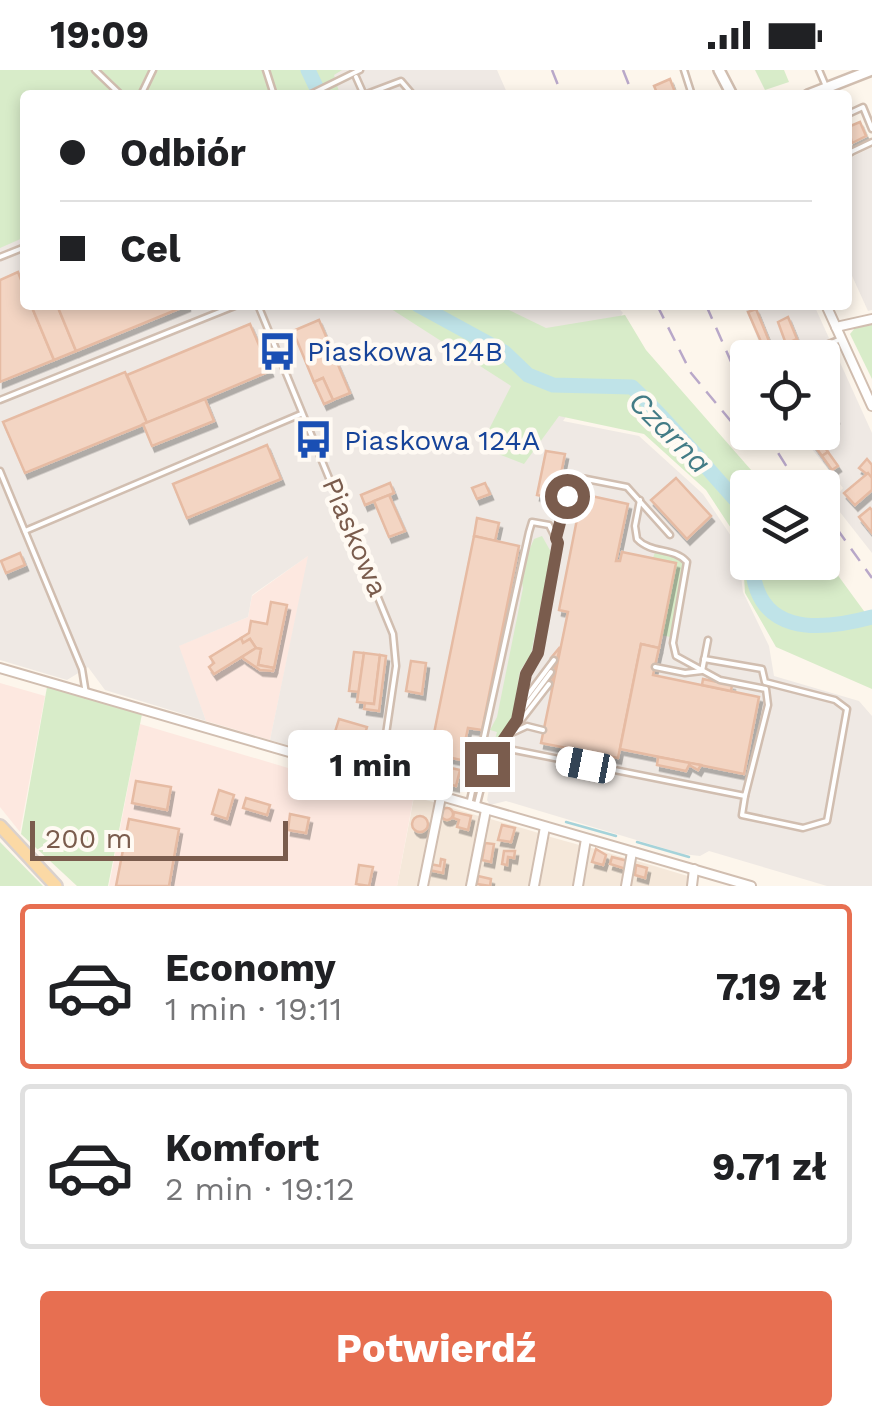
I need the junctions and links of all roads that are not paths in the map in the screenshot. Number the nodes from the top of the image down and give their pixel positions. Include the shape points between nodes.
1 (95, 70) edge
2 (872, 70) edge
3 (358, 72) edge
4 (116, 90) edge
5 (318, 90) edge
6 (378, 90) edge
7 (408, 90) edge
8 (826, 90) edge
9 (852, 112) edge
10 (872, 128) edge
11 (224, 310) edge
12 (260, 310) edge
13 (828, 310) edge
14 (872, 320) edge
15 (836, 328) junction
16 (841, 340) joint
17 (0, 400) edge
18 (872, 406) edge
19 (303, 414) junction
20 (0, 473) edge
21 (640, 500) junction
22 (24, 530) junction
23 (670, 536) dead end
24 (556, 538) junction
25 (708, 640) dead end
26 (704, 658) junction
27 (554, 660) dead end
28 (655, 667) dead end
29 (0, 668) edge
30 (702, 671) junction
31 (551, 672) dead end
32 (549, 684) dead end
33 (766, 686) junction
34 (86, 694) junction
35 (520, 706) junction
36 (517, 718) junction
37 (543, 730) dead end
38 (510, 734) junction
39 (498, 747) junction
40 (378, 780) junction
41 (745, 796) junction
42 (441, 797) junction
43 (477, 808) junction
44 (0, 826) edge
45 (546, 827) junction
46 (586, 838) junction
47 (632, 852) junction
48 (694, 869) junction
49 (734, 884) edge
50 (56, 886) edge
51 (423, 886) edge
52 (471, 886) edge
53 (534, 886) edge
54 (578, 886) edge
55 (626, 886) edge
56 (692, 886) edge
57 (751, 886) edge

1 - 4 lane
2 - 8 street
3 - 5 lane
6 - 7 lane via 401,82
9 - 10 lane via 863,107
11 - 17 lane
12 - 19 lane, Piaskowa
13 - 15 street
14 - 15 street
15 - 16 street
16 - 18 street
19 - 22 lane
19 - 40 lane, Piaskowa via 394,634 396,666
20 - 22 lane
21 - 23 lane
21 - 24 lane via 627,487 571,476
21 - 30 lane via 637,540 687,562 673,648 680,660
22 - 34 lane via 82,669
24 - 35 lane via 538,653
24 - 43 lane via 549,526 532,522
25 - 26 lane
26 - 30 lane
26 - 33 lane via 762,669
27 - 35 lane
28 - 30 lane
29 - 34 street
30 - 33 lane
31 - 36 lane
32 - 38 lane
33 - 41 lane
33 - 41 lane via 835,700 848,716 826,821 803,828 742,815
34 - 40 street
35 - 36 lane
36 - 38 lane
37 - 38 lane via 526,726
38 - 39 lane
39 - 41 lane
39 - 43 lane
40 - 42 street
42 - 43 street
42 - 51 street
43 - 45 street
43 - 52 street
44 - 50 main road
45 - 46 street
45 - 53 street
46 - 47 street
46 - 54 street
47 - 48 street
47 - 55 street
48 - 49 street
48 - 56 street
49 - 57 street

